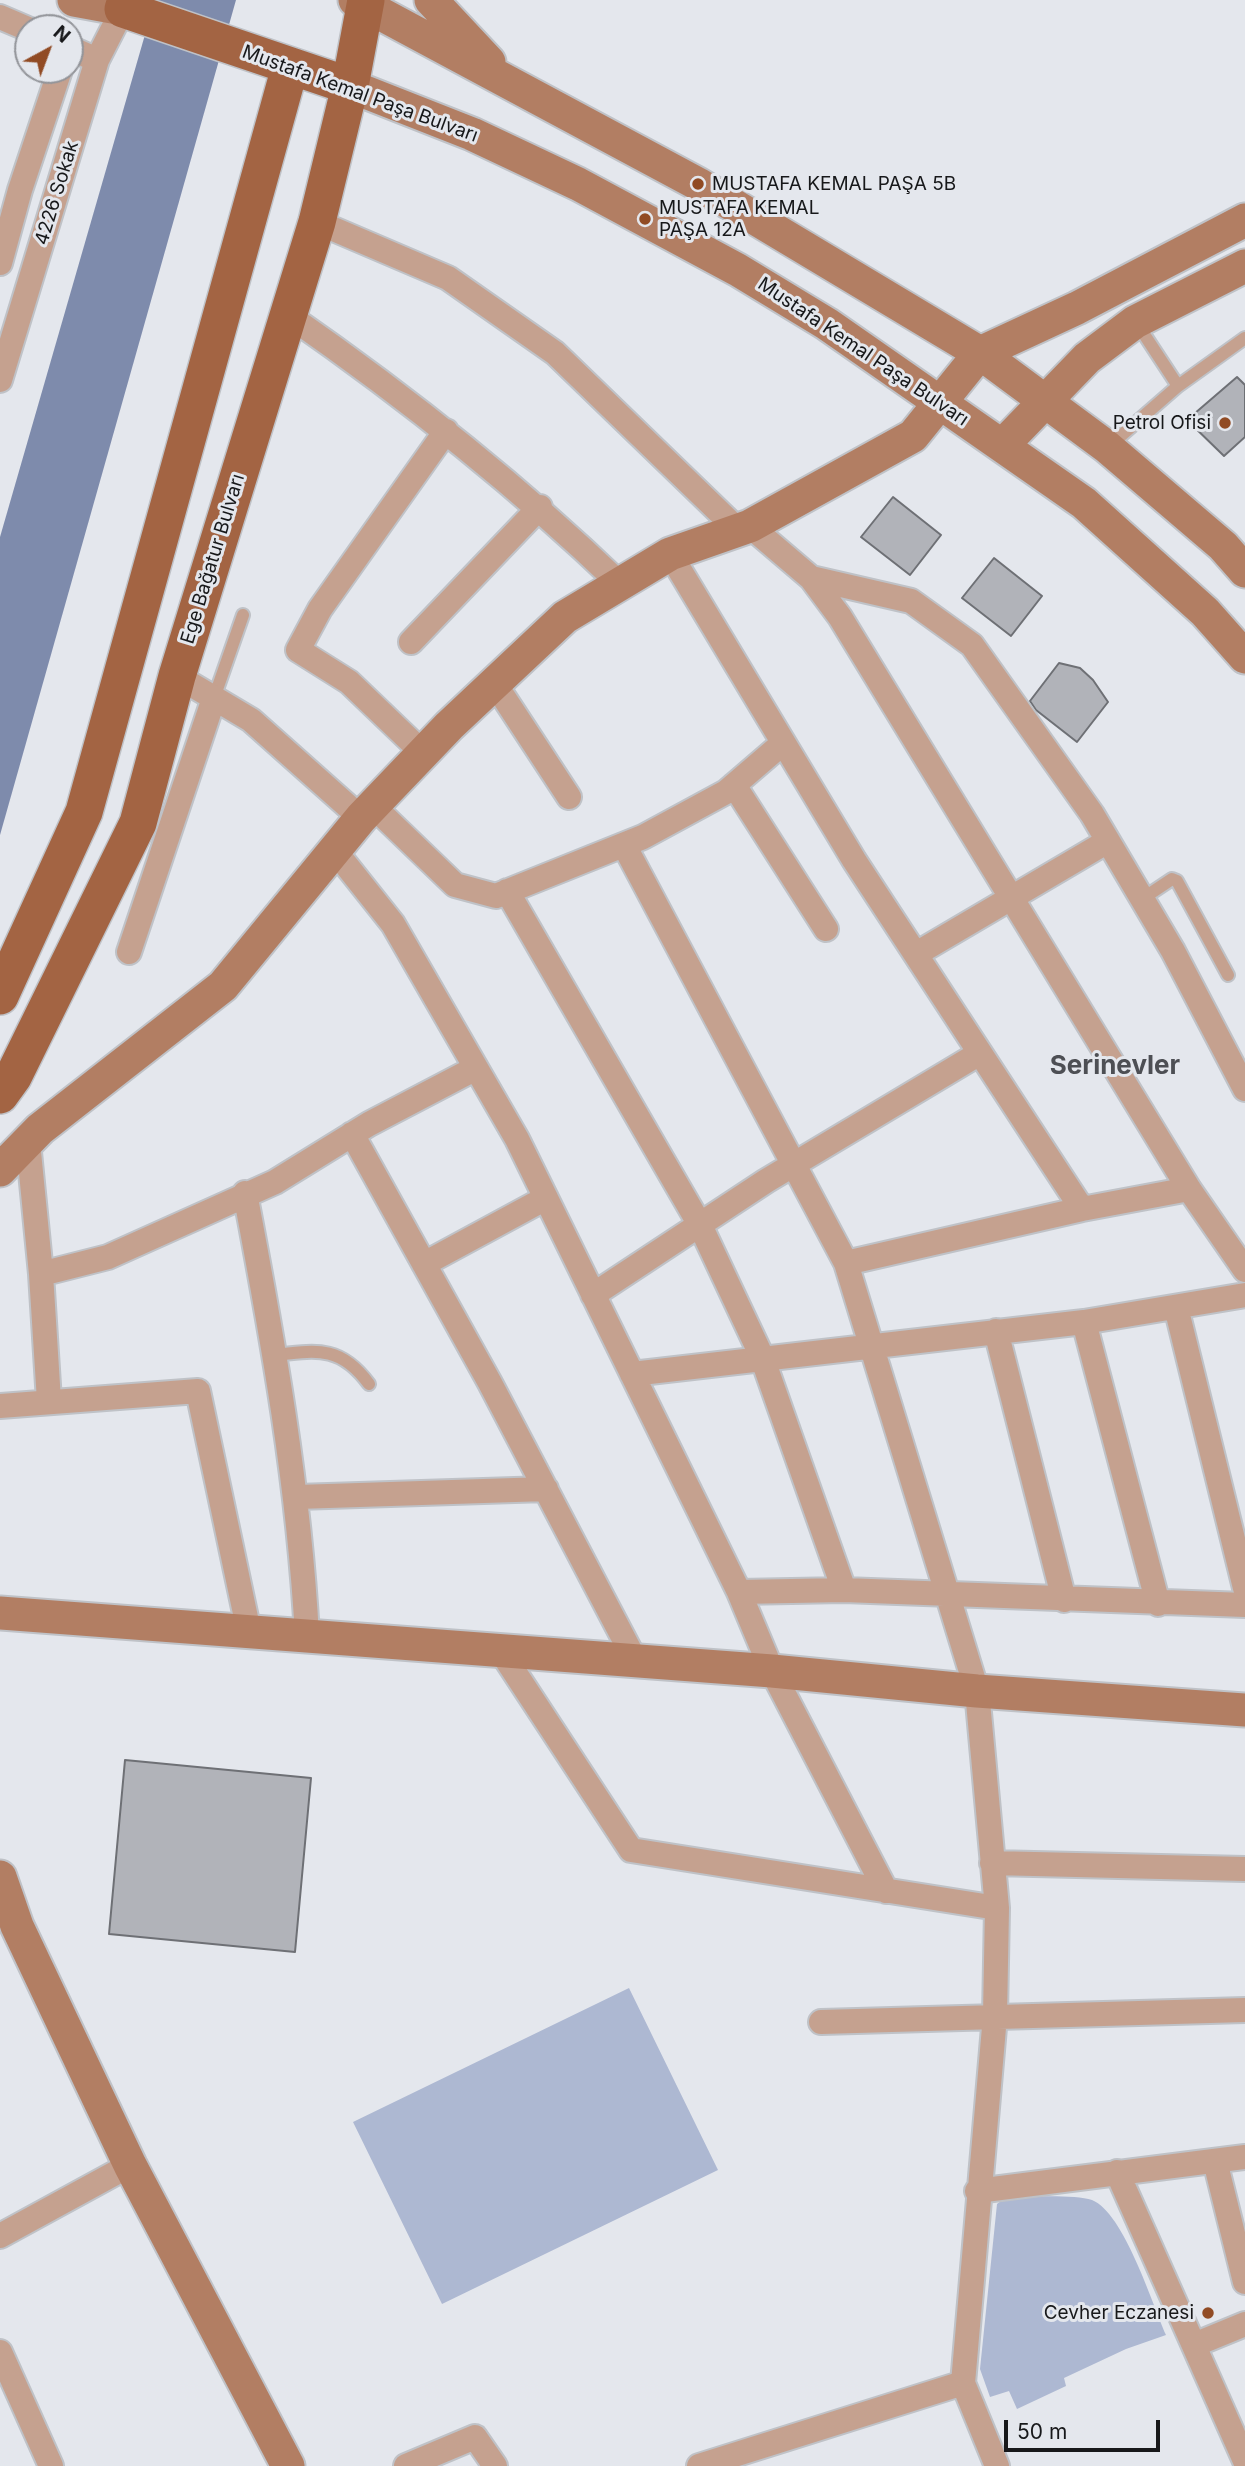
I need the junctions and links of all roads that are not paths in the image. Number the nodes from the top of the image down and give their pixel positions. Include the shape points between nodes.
1 (74, 0) edge
2 (431, 0) edge
3 (362, 1) edge
4 (124, 5) edge
5 (84, 54) edge
6 (97, 60) junction
7 (290, 67) junction
8 (55, 84) edge
9 (509, 84) junction
10 (350, 86) junction
11 (1245, 220) edge
12 (317, 222) junction
13 (0, 263) edge
14 (1245, 266) edge
15 (288, 315) junction
16 (1135, 321) junction
17 (1245, 338) edge
18 (980, 353) junction
19 (0, 380) edge
20 (1178, 386) junction
21 (1044, 400) junction
22 (939, 403) junction
23 (446, 431) junction
24 (1002, 446) junction
25 (1107, 447) junction
26 (540, 507) junction
27 (745, 529) junction
28 (670, 554) junction
29 (1245, 571) edge
30 (811, 578) junction
31 (620, 584) junction
32 (243, 615) dead end
33 (411, 642) dead end
34 (1245, 657) edge
35 (177, 676) junction
36 (495, 684) junction
37 (214, 698) junction
38 (783, 743) junction
39 (423, 754) junction
40 (734, 785) junction
41 (569, 797) dead end
42 (367, 812) junction
43 (1108, 841) junction
44 (624, 845) junction
45 (335, 851) junction
46 (507, 891) junction
47 (1013, 898) junction
48 (1142, 898) junction
49 (826, 929) dead end
50 (129, 952) dead end
51 (916, 954) junction
52 (1228, 975) dead end
53 (0, 996) edge
54 (980, 1053) junction
55 (476, 1068) junction
56 (1245, 1087) edge
57 (0, 1095) edge
58 (23, 1134) edge
59 (352, 1135) junction
60 (792, 1166) junction
61 (0, 1170) edge
62 (1189, 1189) junction
63 (245, 1193) junction
64 (546, 1198) junction
65 (1082, 1209) junction
66 (700, 1225) junction
67 (846, 1263) junction
68 (424, 1264) junction
69 (1245, 1270) edge
70 (41, 1274) junction
71 (593, 1295) junction
72 (1245, 1295) edge
73 (1176, 1307) junction
74 (1084, 1322) junction
75 (996, 1331) junction
76 (872, 1346) junction
77 (276, 1355) junction
78 (762, 1357) junction
79 (632, 1374) junction
80 (369, 1384) dead end
81 (49, 1401) junction
82 (0, 1406) edge
83 (546, 1489) junction
84 (297, 1497) junction
85 (1245, 1588) edge
86 (844, 1590) junction
87 (739, 1592) junction
88 (946, 1596) junction
89 (1064, 1600) junction
90 (1158, 1604) junction
91 (1245, 1605) edge
92 (0, 1613) edge
93 (249, 1632) junction
94 (307, 1636) junction
95 (500, 1650) junction
96 (636, 1662) junction
97 (772, 1671) junction
98 (977, 1691) junction
99 (1245, 1710) edge
100 (992, 1863) junction
101 (1245, 1869) edge
102 (0, 1877) edge
103 (886, 1891) junction
104 (997, 1908) junction
105 (1245, 2010) edge
106 (995, 2016) junction
107 (821, 2021) dead end
108 (1245, 2157) edge
109 (1215, 2161) junction
110 (130, 2165) junction
111 (1118, 2172) junction
112 (977, 2190) junction
113 (0, 2235) edge
114 (1245, 2282) edge
115 (1245, 2324) edge
116 (1194, 2345) junction
117 (0, 2352) edge
118 (963, 2383) junction
119 (1245, 2461) edge
120 (712, 2463) edge
121 (51, 2466) edge
122 (288, 2466) edge
123 (406, 2466) edge
124 (495, 2466) edge
125 (997, 2466) edge

1 - 4 main road, Mustafa Kemal Paşa Bulvarı
2 - 9 main road
3 - 9 main road
3 - 10 main road, Ege Bağatur Bulvarı
4 - 6 street, 4226 Sokak
4 - 7 main road, Mustafa Kemal Paşa Bulvarı
5 - 6 street
6 - 19 street, 4226 Sokak
7 - 10 main road, Mustafa Kemal Paşa Bulvarı
7 - 53 main road via 84,812
8 - 13 street
9 - 18 main road via 698,184
10 - 12 main road, Ege Bağatur Bulvarı
10 - 22 main road, Mustafa Kemal Paşa Bulvarı via 472,134 645,219 827,324
11 - 18 main road
12 - 15 main road, Ege Bağatur Bulvarı
12 - 27 street via 448,278 555,353
14 - 16 main road
15 - 23 street via 384,381
15 - 35 main road, Ege Bağatur Bulvarı
16 - 20 lane
16 - 21 main road via 1087,358
17 - 20 lane
18 - 21 main road
18 - 22 main road
20 - 25 lane
21 - 24 main road
21 - 25 main road
22 - 24 main road, Mustafa Kemal Paşa Bulvarı
22 - 27 main road via 913,436
23 - 26 street
23 - 39 street via 320,609 298,650 349,682
24 - 34 main road, Mustafa Kemal Paşa Bulvarı via 1084,503 1206,611
25 - 29 main road via 1223,546
26 - 31 street
26 - 33 street
27 - 28 main road
27 - 30 street
28 - 31 main road
28 - 38 street
30 - 43 street via 911,601 971,645
30 - 47 street via 840,617
31 - 36 main road via 565,617
32 - 37 lane
35 - 37 street
35 - 57 main road, Ege Bağatur Bulvarı via 138,822 83,940
36 - 39 main road
36 - 41 street
37 - 42 street via 251,720
37 - 50 street
38 - 40 street
38 - 51 street
39 - 42 main road
40 - 44 street
40 - 49 street
42 - 45 main road
42 - 46 street via 455,885 496,895
43 - 47 street
43 - 48 street
44 - 46 street
44 - 60 street
45 - 55 street via 393,924
45 - 58 main road via 223,986
46 - 66 street
47 - 51 street
47 - 62 street
48 - 52 lane via 1165,881 1177,881
48 - 56 street
51 - 54 street
54 - 60 street
54 - 65 street
55 - 59 street
55 - 64 street
58 - 61 main road
58 - 70 street
59 - 63 street via 275,1182
59 - 68 street
60 - 66 street
60 - 67 street
62 - 65 street
62 - 69 street
63 - 70 street via 108,1257
63 - 77 street
64 - 68 street
64 - 71 street
65 - 67 street
66 - 71 street
66 - 78 street
67 - 76 street
68 - 83 street
70 - 81 street
71 - 79 street
72 - 73 street
73 - 74 street
73 - 85 street
74 - 75 street
74 - 90 street
75 - 76 street
75 - 89 street
76 - 78 street
76 - 88 street
77 - 80 lane via 330,1353 352,1364
77 - 84 street
78 - 79 street
78 - 86 street
79 - 87 street
81 - 82 street
81 - 93 street via 198,1391
83 - 84 street
83 - 96 street
84 - 94 street
86 - 87 street
86 - 88 street
87 - 97 street
88 - 89 street
88 - 98 street
89 - 90 street
90 - 91 street
92 - 93 main road
93 - 94 main road
94 - 95 main road
95 - 96 main road
95 - 103 street via 631,1850
96 - 97 main road
97 - 98 main road
97 - 103 street
98 - 99 main road
98 - 100 street
100 - 101 street
100 - 104 street
102 - 110 main road via 17,1926
103 - 104 street
104 - 106 street
105 - 106 street
106 - 107 street
106 - 112 street
108 - 109 street
109 - 111 street
109 - 114 street
110 - 113 street
110 - 122 main road
111 - 112 street
111 - 116 street
112 - 118 street
115 - 116 street
116 - 119 street
117 - 121 street
118 - 120 street
118 - 125 street
123 - 124 street via 475,2437

